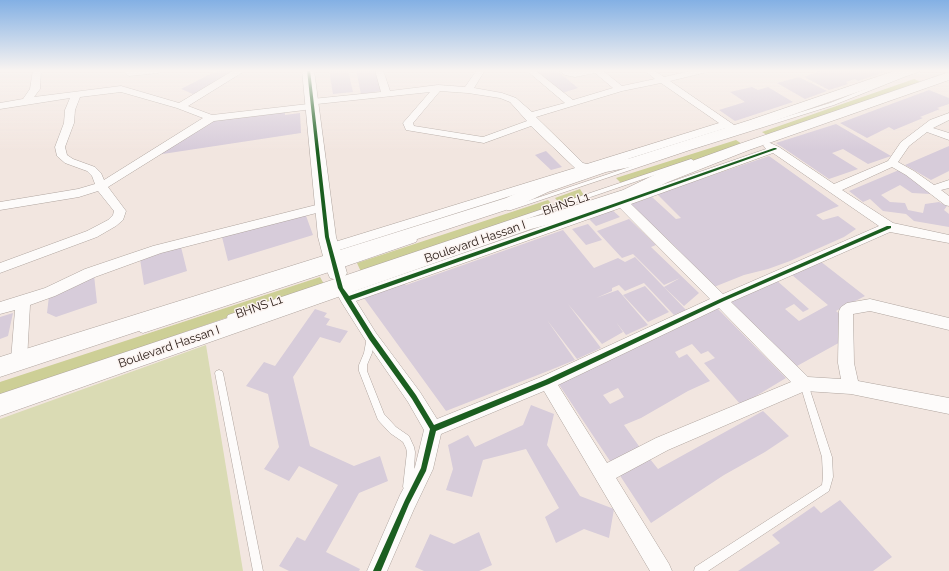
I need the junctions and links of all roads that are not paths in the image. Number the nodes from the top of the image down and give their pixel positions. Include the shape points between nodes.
1 (76, 96) edge
2 (29, 97) edge
3 (70, 97) edge
4 (148, 97) edge
5 (196, 97) edge
6 (311, 97) edge
7 (366, 97) edge
8 (431, 97) edge
9 (507, 97) edge
10 (563, 97) edge
11 (593, 97) edge
12 (688, 97) edge
13 (824, 97) edge
14 (848, 97) edge
15 (880, 97) edge
16 (891, 97) edge
17 (26, 101) junction
18 (571, 103) junction
19 (312, 104) junction
20 (0, 106) edge
21 (180, 106) junction
22 (949, 116) edge
23 (211, 118) junction
24 (532, 119) junction
25 (732, 126) junction
26 (926, 129) junction
27 (949, 137) edge
28 (769, 145) junction
29 (892, 163) junction
30 (590, 170) junction
31 (948, 185) edge
32 (100, 186) junction
33 (833, 189) junction
34 (933, 190) junction
35 (949, 202) edge
36 (623, 203) junction
37 (0, 206) edge
38 (324, 207) junction
39 (889, 227) junction
40 (949, 240) edge
41 (0, 268) edge
42 (337, 274) junction
43 (722, 300) junction
44 (22, 302) junction
45 (0, 308) edge
46 (226, 319) dead end
47 (949, 324) edge
48 (135, 332) dead end
49 (371, 337) junction
50 (19, 360) junction
51 (0, 367) edge
52 (218, 373) dead end
53 (547, 382) junction
54 (804, 384) junction
55 (851, 387) junction
56 (0, 405) edge
57 (949, 406) edge
58 (433, 429) junction
59 (603, 475) junction
60 (407, 502) junction
61 (258, 571) edge
62 (377, 571) edge
63 (662, 571) edge
64 (699, 571) edge

1 - 32 street via 60,147 62,156 91,169 97,175
2 - 17 street
3 - 17 street
4 - 21 street
5 - 21 street
6 - 19 main road
7 - 19 street
8 - 24 street via 408,123 410,128 484,140
9 - 24 street
10 - 18 street
11 - 18 street
12 - 25 street
13 - 25 main road, Boulevard Hassan I
14 - 42 lane, BHNS L1 via 832,104 688,149
15 - 42 lane, BHNS L1
16 - 28 main road, Boulevard Hassan I
17 - 20 street
18 - 24 street
19 - 23 street
19 - 38 main road
21 - 23 street
22 - 26 street via 934,122
23 - 32 street
24 - 30 street via 579,165
25 - 30 main road, Boulevard Hassan I via 634,162
26 - 27 street
26 - 29 street via 905,144
28 - 33 street
28 - 36 street
28 - 42 main road, Boulevard Hassan I via 662,178 629,194 564,215
29 - 33 street
29 - 34 street
30 - 42 main road, Boulevard Hassan I via 543,184 512,202
31 - 34 street
32 - 37 street via 79,193
32 - 41 street via 120,211 119,217 112,223 71,243
33 - 39 street
34 - 35 street
36 - 42 street
36 - 43 street
38 - 42 main road via 327,237
38 - 44 street via 158,249 90,273
39 - 40 street
39 - 43 street
42 - 46 lane, BHNS L1
42 - 48 lane, BHNS L1
42 - 49 street
42 - 50 main road, Boulevard Hassan I
42 - 56 main road, Boulevard Hassan I
43 - 53 street
43 - 54 street
44 - 45 street
44 - 50 street
47 - 55 street via 870,305 849,309 846,316 846,363
49 - 58 street via 418,403
49 - 60 lane via 363,365 366,378 381,417 392,430 406,439 410,447
50 - 51 main road, Boulevard Hassan I
52 - 61 lane
53 - 58 street
53 - 59 street
54 - 55 street
54 - 59 street via 662,444
54 - 64 lane via 827,457 826,488
55 - 57 street
58 - 60 street via 424,469
59 - 63 street
60 - 62 street

